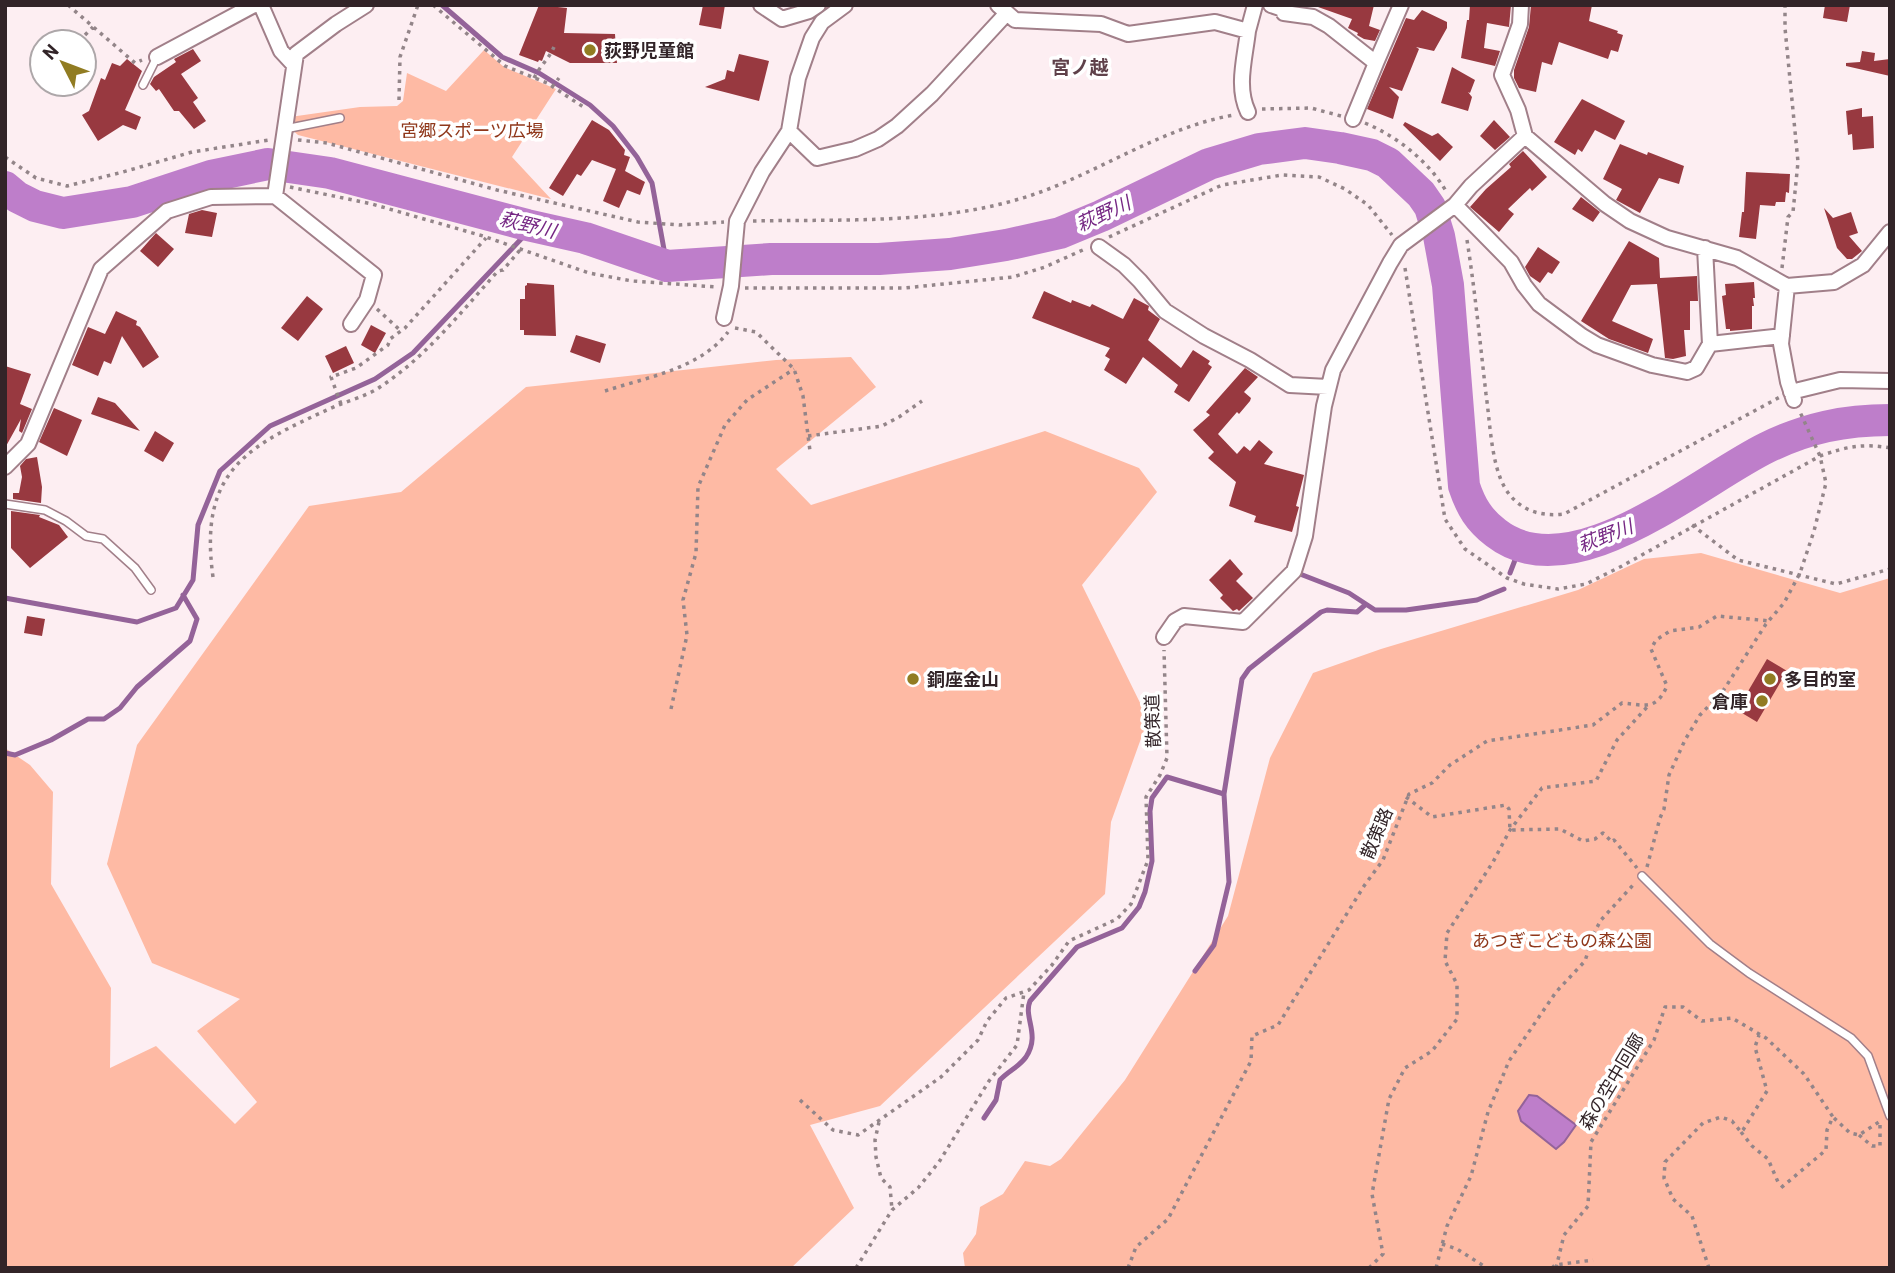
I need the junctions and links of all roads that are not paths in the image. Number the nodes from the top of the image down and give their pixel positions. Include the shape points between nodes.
1 (254, 5) edge
2 (261, 5) edge
3 (366, 5) edge
4 (761, 5) edge
5 (818, 5) edge
6 (845, 5) edge
7 (1255, 5) edge
8 (1271, 5) edge
9 (1401, 5) edge
10 (1521, 5) edge
11 (1002, 10) edge
12 (1248, 31) junction
13 (157, 57) joint
14 (1376, 63) junction
15 (294, 65) junction
16 (143, 85) dead end
17 (1248, 112) road end
18 (340, 118) dead end
19 (1353, 119) road end
20 (789, 131) junction
21 (283, 136) junction
22 (1525, 136) junction
23 (276, 189) junction
24 (1453, 206) junction
25 (1890, 232) edge
26 (1099, 247) dead end
27 (1704, 248) junction
28 (1784, 285) junction
29 (728, 323) road end
30 (351, 324) dead end
31 (1782, 336) junction
32 (1710, 344) junction
33 (1890, 381) edge
34 (1328, 387) junction
35 (5, 467) edge
36 (5, 504) edge
37 (151, 590) dead end
38 (1164, 637) road end
39 (1642, 876) road end
40 (1890, 1115) edge

1 - 13 street
2 - 15 street via 281,51
3 - 15 street via 296,54
4 - 5 street via 782,19
6 - 20 street via 822,22 812,38 798,78
7 - 12 street
8 - 14 street via 1329,26
9 - 14 street
10 - 22 street via 1520,24 1503,75
11 - 12 street via 1015,20 1101,24 1128,34 1215,22
11 - 20 street via 932,94 878,139 817,159
12 - 17 street via 1241,89
13 - 16 lane
14 - 19 street
15 - 21 street
18 - 21 lane
20 - 29 street via 762,172 737,226
21 - 23 street
22 - 24 street
22 - 27 street via 1630,221
23 - 30 street via 374,275 367,300
23 - 35 street via 211,197 167,211 101,269 28,444
24 - 32 street via 1511,262 1539,304 1597,345 1687,372 1696,368
24 - 34 street via 1401,245
25 - 28 street via 1863,265 1834,282
26 - 34 street via 1124,265 1166,312 1204,336 1290,385
27 - 28 street via 1737,258
27 - 32 street
28 - 31 street
31 - 32 street
31 - 33 street via 1793,396 1840,380
34 - 38 street via 1294,571 1243,622 1184,616
36 - 37 lane via 45,510 86,536 103,539
39 - 40 lane via 1710,944 1851,1038 1868,1056

